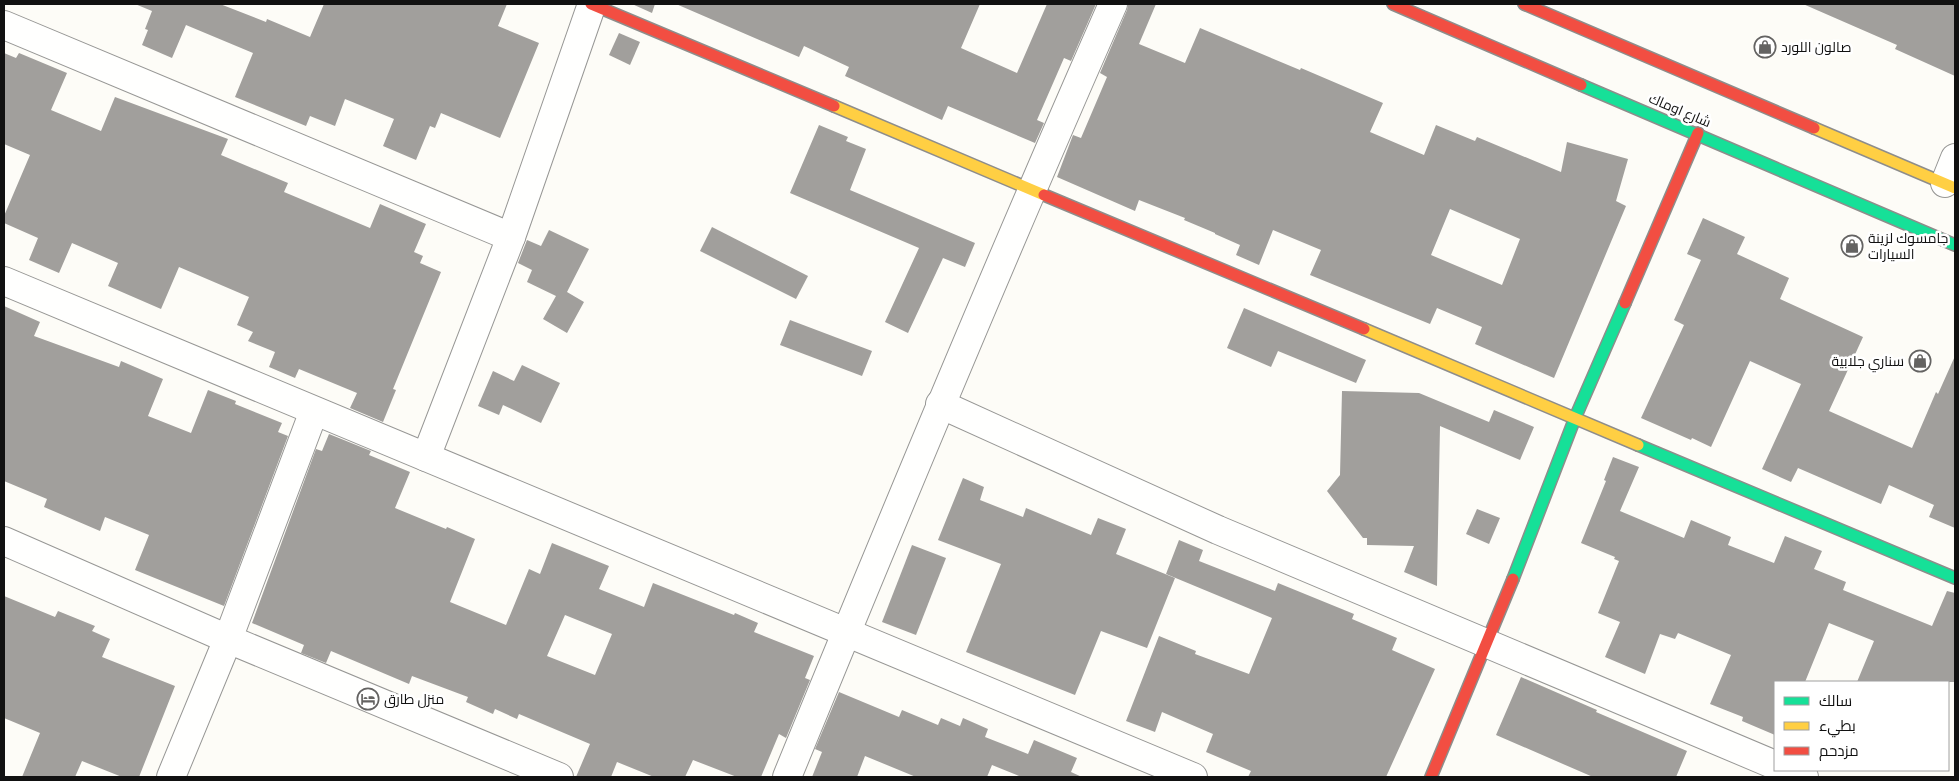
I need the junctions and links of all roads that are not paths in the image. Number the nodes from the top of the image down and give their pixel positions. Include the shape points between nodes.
1 (591, 4) edge
2 (1113, 4) edge
3 (1393, 4) edge
4 (1524, 4) edge
5 (4, 25) edge
6 (1698, 134) junction
7 (1955, 158) edge
8 (1950, 185) edge
9 (1031, 190) junction
10 (511, 237) junction
11 (1955, 244) edge
12 (4, 281) edge
13 (940, 404) junction
14 (314, 411) junction
15 (1575, 418) junction
16 (426, 458) junction
17 (4, 541) edge
18 (1955, 578) edge
19 (846, 632) junction
20 (228, 639) junction
21 (1486, 642) junction
22 (1774, 765) edge
23 (1789, 771) edge
24 (171, 777) edge
25 (559, 777) edge
26 (787, 777) edge
27 (1194, 777) edge
28 (1431, 777) edge
29 (1804, 777) edge

1 - 9 street
1 - 10 street
2 - 9 street
3 - 6 street, شارع اوماك
4 - 8 street
5 - 10 street
6 - 11 street, شارع اوماك
6 - 15 street
7 - 8 street
9 - 13 street
9 - 15 street
10 - 16 street
12 - 14 street
13 - 19 street
13 - 21 street via 1218,530
14 - 16 street
14 - 20 street
15 - 18 street
15 - 21 street via 1531,536
16 - 19 street
17 - 20 street
19 - 26 street
19 - 27 street
20 - 24 street
20 - 25 street
21 - 22 street
21 - 28 street
23 - 29 street

